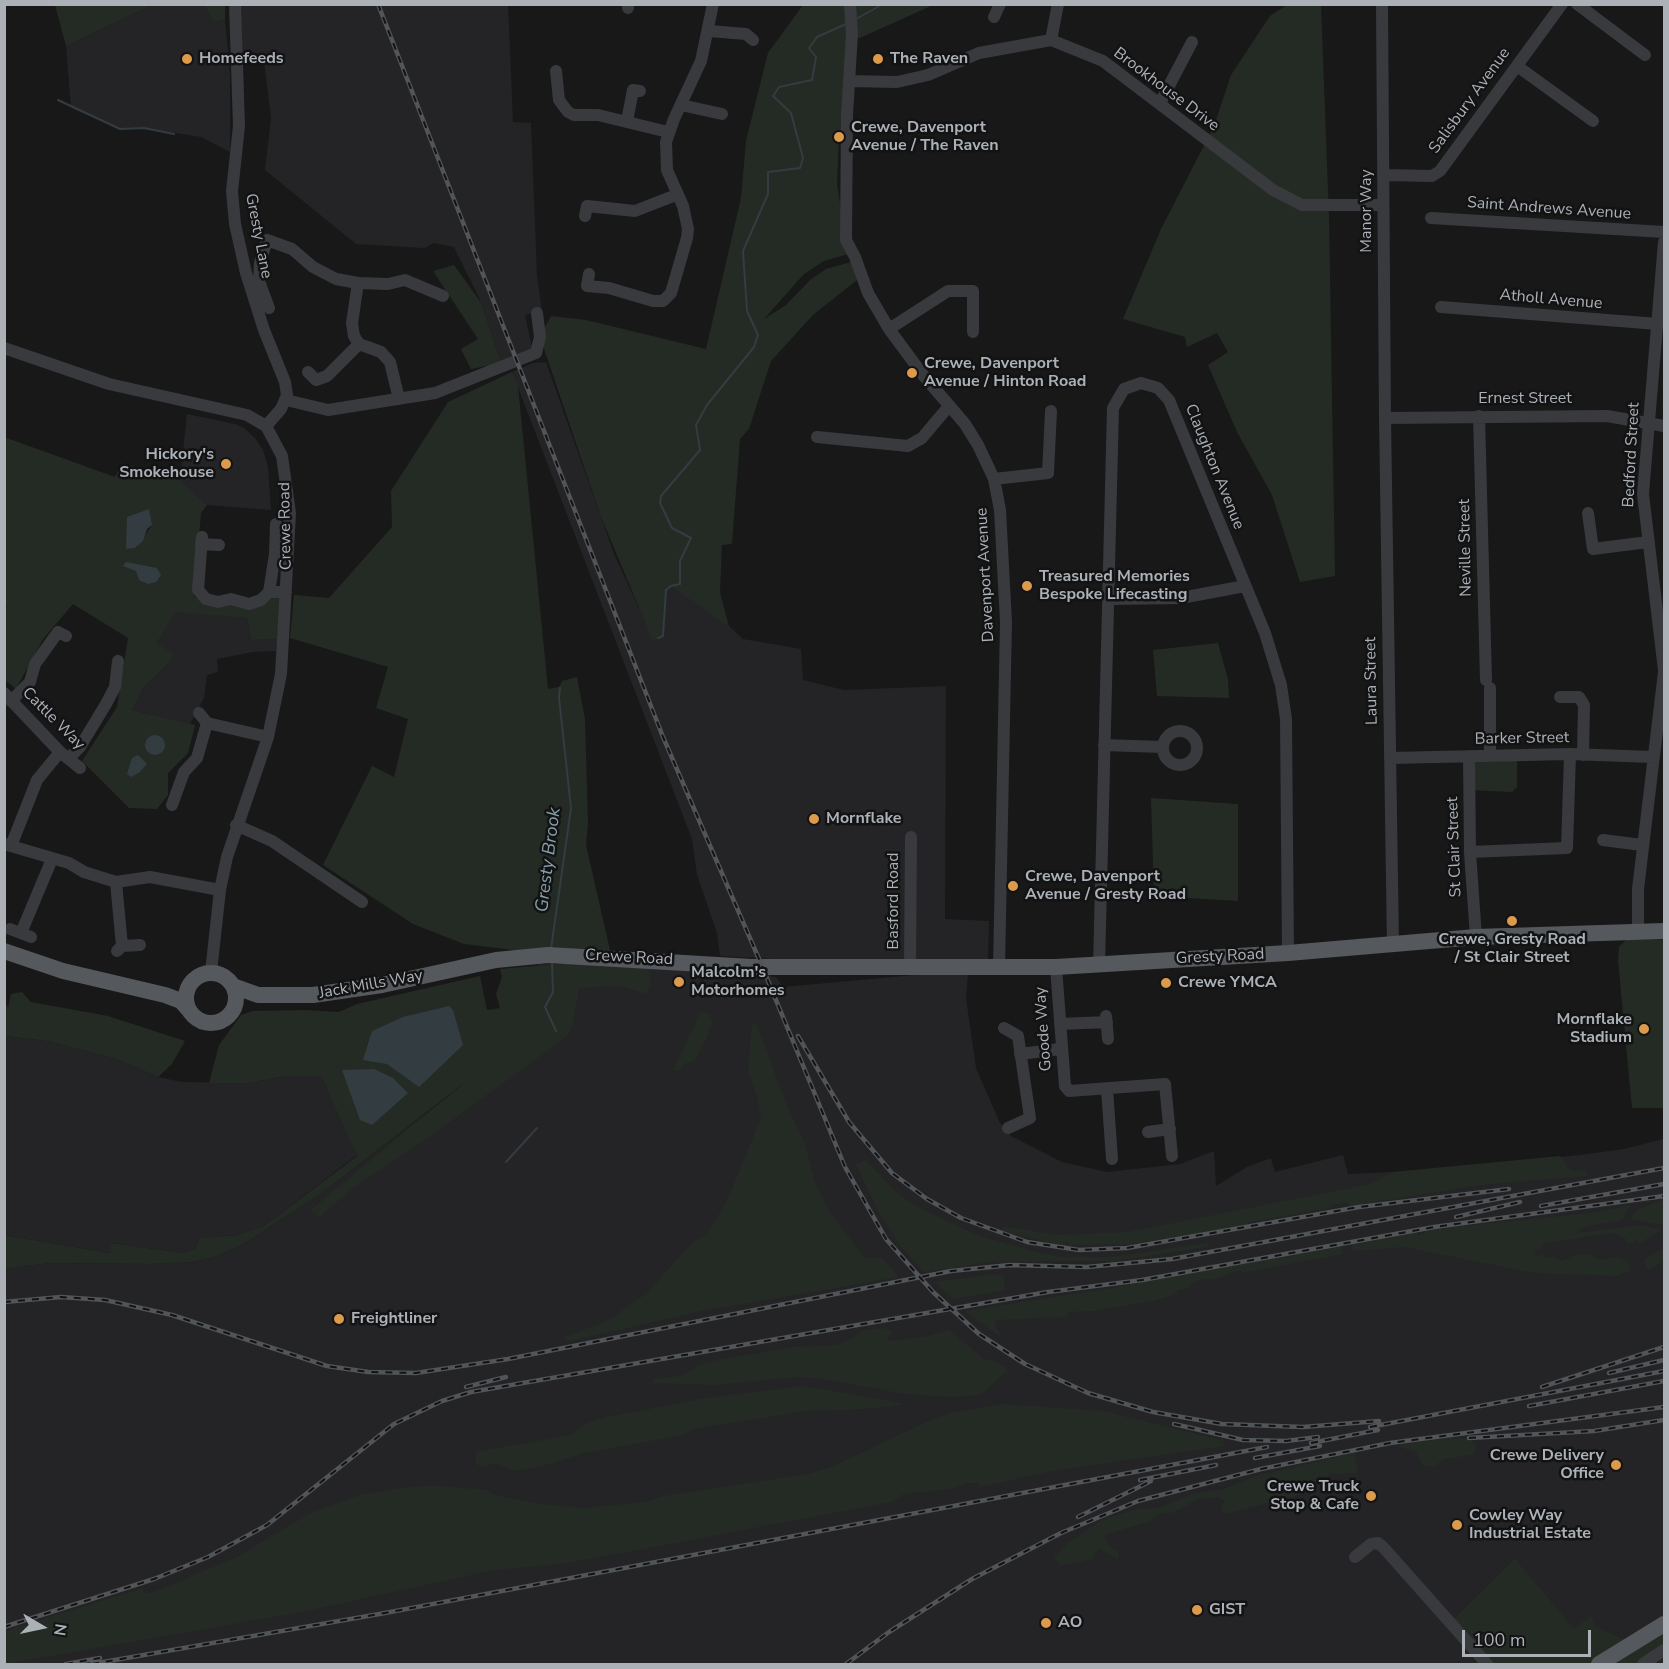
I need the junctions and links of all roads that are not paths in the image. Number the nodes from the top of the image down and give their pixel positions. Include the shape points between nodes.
1 (235, 4) edge
2 (712, 4) edge
3 (850, 4) edge
4 (1000, 4) edge
5 (1058, 4) edge
6 (1382, 4) edge
7 (1562, 4) edge
8 (1576, 4) edge
9 (994, 17) dead end
10 (709, 31) junction
11 (748, 33) dead end
12 (1051, 40) junction
13 (1192, 42) dead end
14 (1645, 55) dead end
15 (1517, 66) junction
16 (556, 71) dead end
17 (849, 81) junction
18 (633, 90) dead end
19 (1160, 103) junction
20 (681, 105) junction
21 (722, 114) dead end
22 (627, 121) junction
23 (1593, 121) dead end
24 (668, 132) junction
25 (1383, 176) junction
26 (676, 195) junction
27 (1383, 204) junction
28 (587, 206) dead end
29 (1431, 218) dead end
30 (1665, 232) edge
31 (1665, 242) edge
32 (358, 283) junction
33 (587, 285) dead end
34 (443, 296) dead end
35 (1441, 307) dead end
36 (269, 308) dead end
37 (537, 314) dead end
38 (1658, 324) junction
39 (888, 329) junction
40 (973, 332) dead end
41 (359, 344) junction
42 (4, 348) edge
43 (308, 372) dead end
44 (399, 399) junction
45 (286, 400) junction
46 (949, 406) junction
47 (1051, 411) dead end
48 (1479, 416) junction
49 (1385, 418) junction
50 (1648, 423) junction
51 (266, 426) junction
52 (1665, 426) edge
53 (817, 437) dead end
54 (994, 479) junction
55 (1588, 513) dead end
56 (276, 524) dead end
57 (1648, 542) junction
58 (219, 546) dead end
59 (1245, 586) junction
60 (268, 592) junction
61 (286, 592) junction
62 (1108, 598) junction
63 (66, 636) dead end
64 (113, 668) dead end
65 (1665, 671) edge
66 (8, 697) edge
67 (1560, 697) dead end
68 (268, 737) junction
69 (1104, 745) junction
70 (1163, 747) dead end
71 (1570, 754) junction
72 (1583, 754) junction
73 (65, 755) junction
74 (1469, 756) junction
75 (1490, 756) junction
76 (1653, 757) junction
77 (1390, 758) junction
78 (80, 768) dead end
79 (178, 799) dead end
80 (236, 825) junction
81 (911, 837) dead end
82 (1603, 840) dead end
83 (8, 845) edge
84 (1642, 845) junction
85 (1470, 852) junction
86 (52, 859) junction
87 (116, 882) junction
88 (220, 890) junction
89 (362, 902) dead end
90 (1638, 931) junction
91 (1665, 931) edge
92 (20, 933) dead end
93 (1476, 937) junction
94 (140, 945) dead end
95 (1393, 945) junction
96 (4, 951) edge
97 (1288, 953) junction
98 (482, 962) joint
99 (910, 965) junction
100 (1099, 966) junction
101 (775, 967) joint
102 (999, 967) junction
103 (1056, 967) junction
104 (211, 972) junction
105 (233, 986) junction
106 (187, 990) junction
107 (258, 994) junction
108 (165, 995) junction
109 (235, 1005) junction
110 (188, 1009) junction
111 (1060, 1024) junction
112 (1004, 1028) dead end
113 (1108, 1039) dead end
114 (1060, 1049) junction
115 (1020, 1054) junction
116 (1107, 1089) junction
117 (1008, 1128) dead end
118 (1170, 1129) junction
119 (1148, 1131) dead end
120 (1172, 1156) dead end
121 (1112, 1159) dead end
122 (1355, 1557) dead end
123 (1665, 1624) edge
124 (1645, 1636) junction
125 (1661, 1653) edge
126 (1487, 1665) edge
127 (1599, 1665) edge
128 (1643, 1665) edge

1 - 45 street, Gresty Lane via 239,126 232,191 235,224 264,330 285,382
2 - 10 street
3 - 17 street, Davenport Avenue
4 - 9 street
5 - 12 street
6 - 25 street, Manor Way
7 - 15 street, Salisbury Avenue
8 - 14 street
10 - 11 street
10 - 20 street via 696,76
12 - 17 street via 979,53 928,75 897,82
12 - 19 street, Brookhouse Drive via 1103,62
13 - 19 street
15 - 23 street
15 - 25 street, Salisbury Avenue via 1440,171 1432,176
16 - 22 street via 559,100 567,112
17 - 39 street, Davenport Avenue via 846,240
18 - 22 street
19 - 27 street, Brookhouse Drive via 1273,190 1302,205
20 - 21 street
20 - 24 street
22 - 24 street
24 - 26 street via 666,162
25 - 27 street, Manor Way
26 - 28 street via 635,212
26 - 33 street via 685,213 687,238 669,296 653,301
27 - 49 street, Manor Way
29 - 30 street, Saint Andrews Avenue
31 - 38 street, Bedford Street
32 - 34 street via 405,280
32 - 36 street via 336,279 313,267 292,249 267,240 259,281
32 - 41 street via 352,323
35 - 38 street, Atholl Avenue
37 - 44 street via 540,337 536,353 435,393
38 - 50 street, Bedford Street
39 - 40 street via 948,291 973,291
39 - 46 street, Davenport Avenue
41 - 43 street via 327,376 316,380
41 - 44 street via 381,352 390,362
42 - 51 street via 109,384 238,411
44 - 45 street via 328,410
45 - 51 street
46 - 53 street via 922,438 908,446
46 - 54 street, Davenport Avenue via 969,431
47 - 54 street via 1048,472
48 - 49 street, Ernest Street
48 - 50 street, Ernest Street via 1607,416
48 - 75 street, Neville Street
49 - 77 street, Laura Street
50 - 52 street, Ernest Street
50 - 57 street, Bedford Street via 1643,494
51 - 61 street, Crewe Road via 278,445 290,513
54 - 102 street, Davenport Avenue via 1003,539 1006,622
55 - 57 street via 1593,549
56 - 60 street via 276,554
57 - 65 street, Bedford Street
58 - 60 street via 201,541 198,590 206,599 218,602 231,598 249,604 261,600
59 - 62 street via 1181,598
59 - 62 street, Claughton Avenue via 1169,400 1158,388 1141,383 1120,393 1113,408
59 - 97 street, Claughton Avenue via 1265,633 1281,685 1286,719
60 - 61 street
61 - 68 street, Crewe Road via 281,674
62 - 69 street, Claughton Avenue
63 - 66 street via 58,632 35,664 30,682
64 - 73 street via 115,687 106,704 80,747
65 - 76 street, Bedford Street
66 - 73 street, Cattle Way
67 - 72 street via 1579,698 1584,705
68 - 79 street via 203,718 197,758 184,772
68 - 80 street, Crewe Road
69 - 70 street
69 - 100 street, Claughton Avenue
71 - 72 street, Barker Street
71 - 75 street, Barker Street
71 - 85 street via 1568,848
72 - 76 street, Barker Street
73 - 78 street, Cattle Way
73 - 83 street via 37,780
74 - 75 street, Barker Street
74 - 77 street, Barker Street
74 - 85 street, St Clair Street
76 - 84 street, Bedford Street
77 - 95 street, Laura Street
80 - 88 street, Crewe Road
80 - 89 street via 272,841
81 - 99 street, Basford Road
82 - 84 street
83 - 86 street
84 - 90 street, Bedford Street
85 - 93 street, St Clair Street
86 - 87 street
86 - 92 street
87 - 88 street via 150,877
87 - 94 street via 119,949
88 - 104 street, Crewe Road
90 - 91 main road, Gresty Road
90 - 93 main road, Gresty Road
93 - 95 main road, Gresty Road
95 - 97 main road, Gresty Road
96 - 108 main road via 63,971
97 - 100 main road, Gresty Road
98 - 101 main road, Crewe Road via 551,955
98 - 107 main road, Jack Mills Way via 358,990 313,996
99 - 101 main road, Gresty Road
99 - 102 main road, Gresty Road
100 - 103 main road, Gresty Road
102 - 103 main road, Gresty Road
103 - 111 street, Goode Way
104 - 105 main road via 220,974
104 - 106 main road via 196,977
105 - 107 main road, Jack Mills Way
105 - 109 main road
106 - 108 main road
106 - 110 main road
107 - 109 main road, Jack Mills Way
108 - 110 main road via 181,1000
109 - 110 main road via 225,1019 216,1023 199,1020
111 - 113 street via 1106,1019
111 - 114 street, Goode Way
112 - 115 street via 1018,1036
114 - 115 street
114 - 116 street, Goode Way via 1069,1091
115 - 117 street via 1030,1118
116 - 118 street, Goode Way via 1164,1084
116 - 121 street
118 - 119 street
118 - 120 street, Goode Way
122 - 126 street via 1371,1544 1383,1546
123 - 124 main road
124 - 125 street
124 - 127 main road
125 - 128 street

